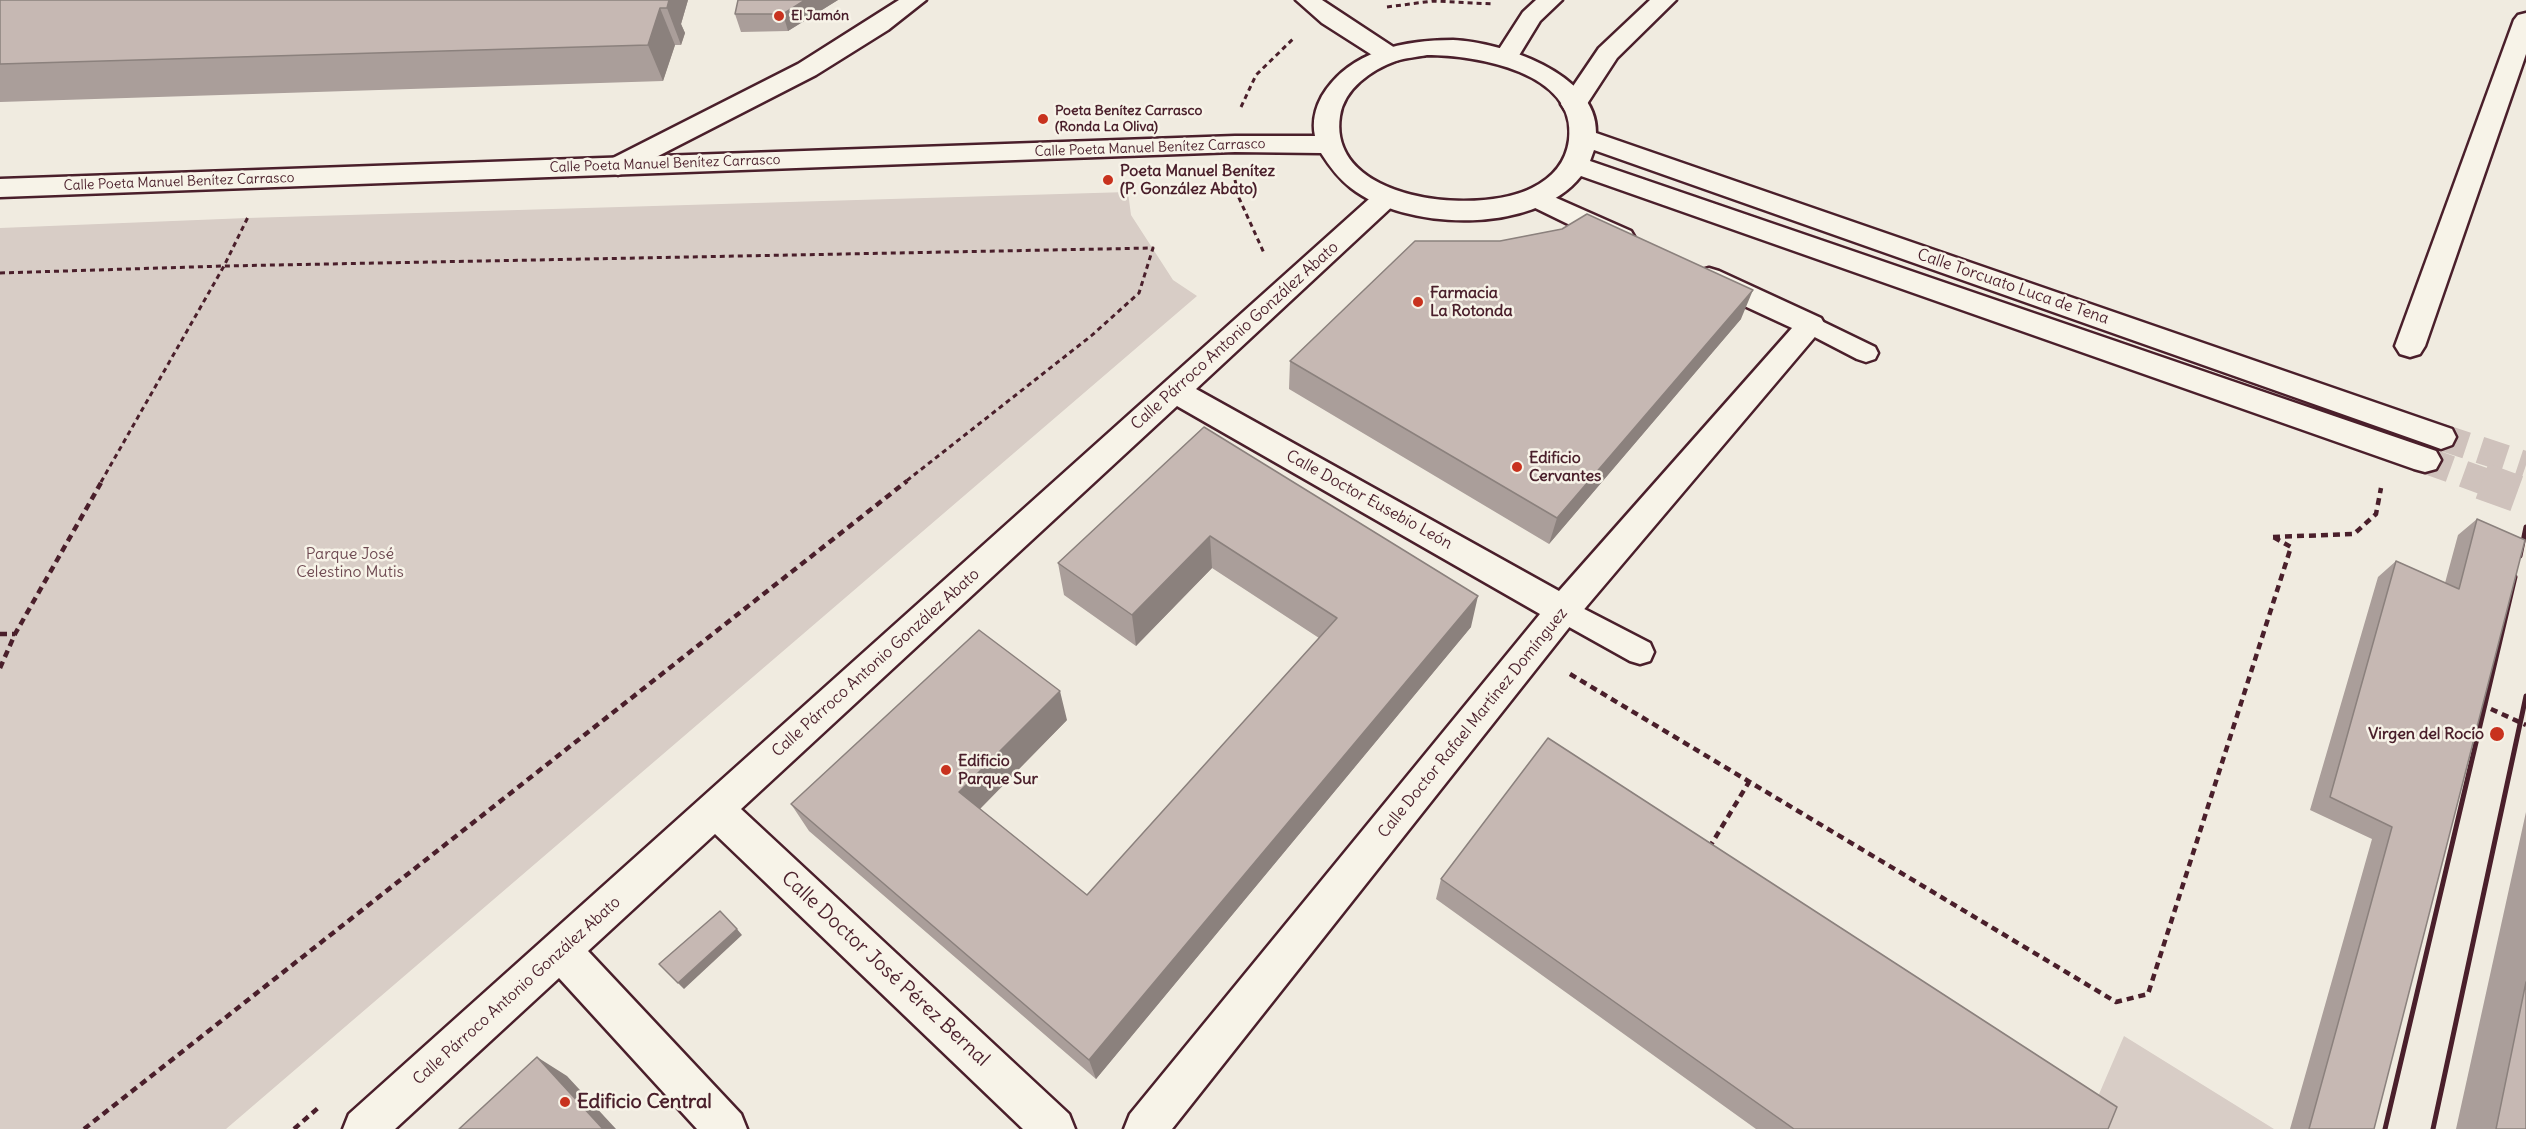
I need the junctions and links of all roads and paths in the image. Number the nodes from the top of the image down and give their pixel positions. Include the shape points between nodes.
1 (914, 0) edge
2 (1308, 0) edge
3 (1550, 0) edge
4 (1664, 0) edge
5 (1497, 5) dead end
6 (1377, 8) dead end
7 (2526, 20) edge
8 (1299, 33) dead end
9 (1389, 55) junction
10 (1506, 57) junction
11 (1574, 104) junction
12 (1237, 117) dead end
13 (1330, 145) junction
14 (1580, 152) junction
15 (618, 166) junction
16 (264, 179) junction
17 (0, 188) edge
18 (1387, 197) junction
19 (1536, 198) junction
20 (1650, 251) edge
21 (224, 266) junction
22 (1682, 266) edge
23 (0, 273) edge
24 (1811, 325) junction
25 (2410, 346) dead end
26 (1866, 353) dead end
27 (1175, 391) junction
28 (2441, 437) tunnel mouth
29 (2390, 449) junction
30 (2425, 460) tunnel mouth
31 (1563, 610) junction
32 (0, 634) edge
33 (15, 634) junction
34 (1531, 650) junction
35 (1640, 652) dead end
36 (0, 668) edge
37 (2475, 701) edge
38 (2526, 724) edge
39 (1749, 782) junction
40 (716, 810) junction
41 (1703, 856) edge
42 (561, 951) junction
43 (84, 1129) edge
44 (364, 1129) edge
45 (726, 1129) edge
46 (1054, 1129) edge
47 (1145, 1129) edge

1 - 15 street via 878,27 746,103
2 - 9 street
3 - 10 street via 1531,17
4 - 11 street via 1608,53
5 - 6 path via 1433,1
7 - 25 street
8 - 12 path via 1256,75
9 - 10 street via 1427,48 1467,48
9 - 13 street via 1349,77 1329,102 1324,123
10 - 11 street via 1534,69 1557,85
11 - 14 street via 1582,120
13 - 15 street, Calle Poeta Manuel Benítez Carrasco via 1235,144
13 - 18 street via 1342,165
14 - 19 street via 1560,183
14 - 28 street, Calle Torcuato Luca de Tena
14 - 29 street, Calle Torcuato Luca de Tena
15 - 16 street, Calle Poeta Manuel Benítez Carrasco
16 - 17 street, Calle Poeta Manuel Benítez Carrasco
16 - 21 path
18 - 19 street via 1423,208 1463,212 1502,209
18 - 27 street, Calle Párroco Antonio González Abato
19 - 20 street
21 - 23 path
21 - 33 path
21 - 43 path via 1153,248 1139,293 1091,336
22 - 24 street
24 - 26 lane
24 - 31 street, Calle Doctor Rafael Martínez Domínguez
27 - 31 street, Calle Doctor Eusebio León
27 - 40 street, Calle Párroco Antonio González Abato
29 - 30 street, Calle Torcuato Luca de Tena
29 - 39 path via 2376,514 2354,534 2273,537 2290,547 2148,994 2116,1002
31 - 34 street, Calle Doctor Rafael Martínez Domínguez
31 - 35 lane
32 - 33 path
33 - 36 path
34 - 39 path
34 - 47 street, Calle Doctor Rafael Martínez Domínguez
37 - 38 path
39 - 41 path
40 - 42 street, Calle Párroco Antonio González Abato
40 - 46 street, Calle Doctor José Pérez Bernal
42 - 44 street, Calle Párroco Antonio González Abato
42 - 45 street

